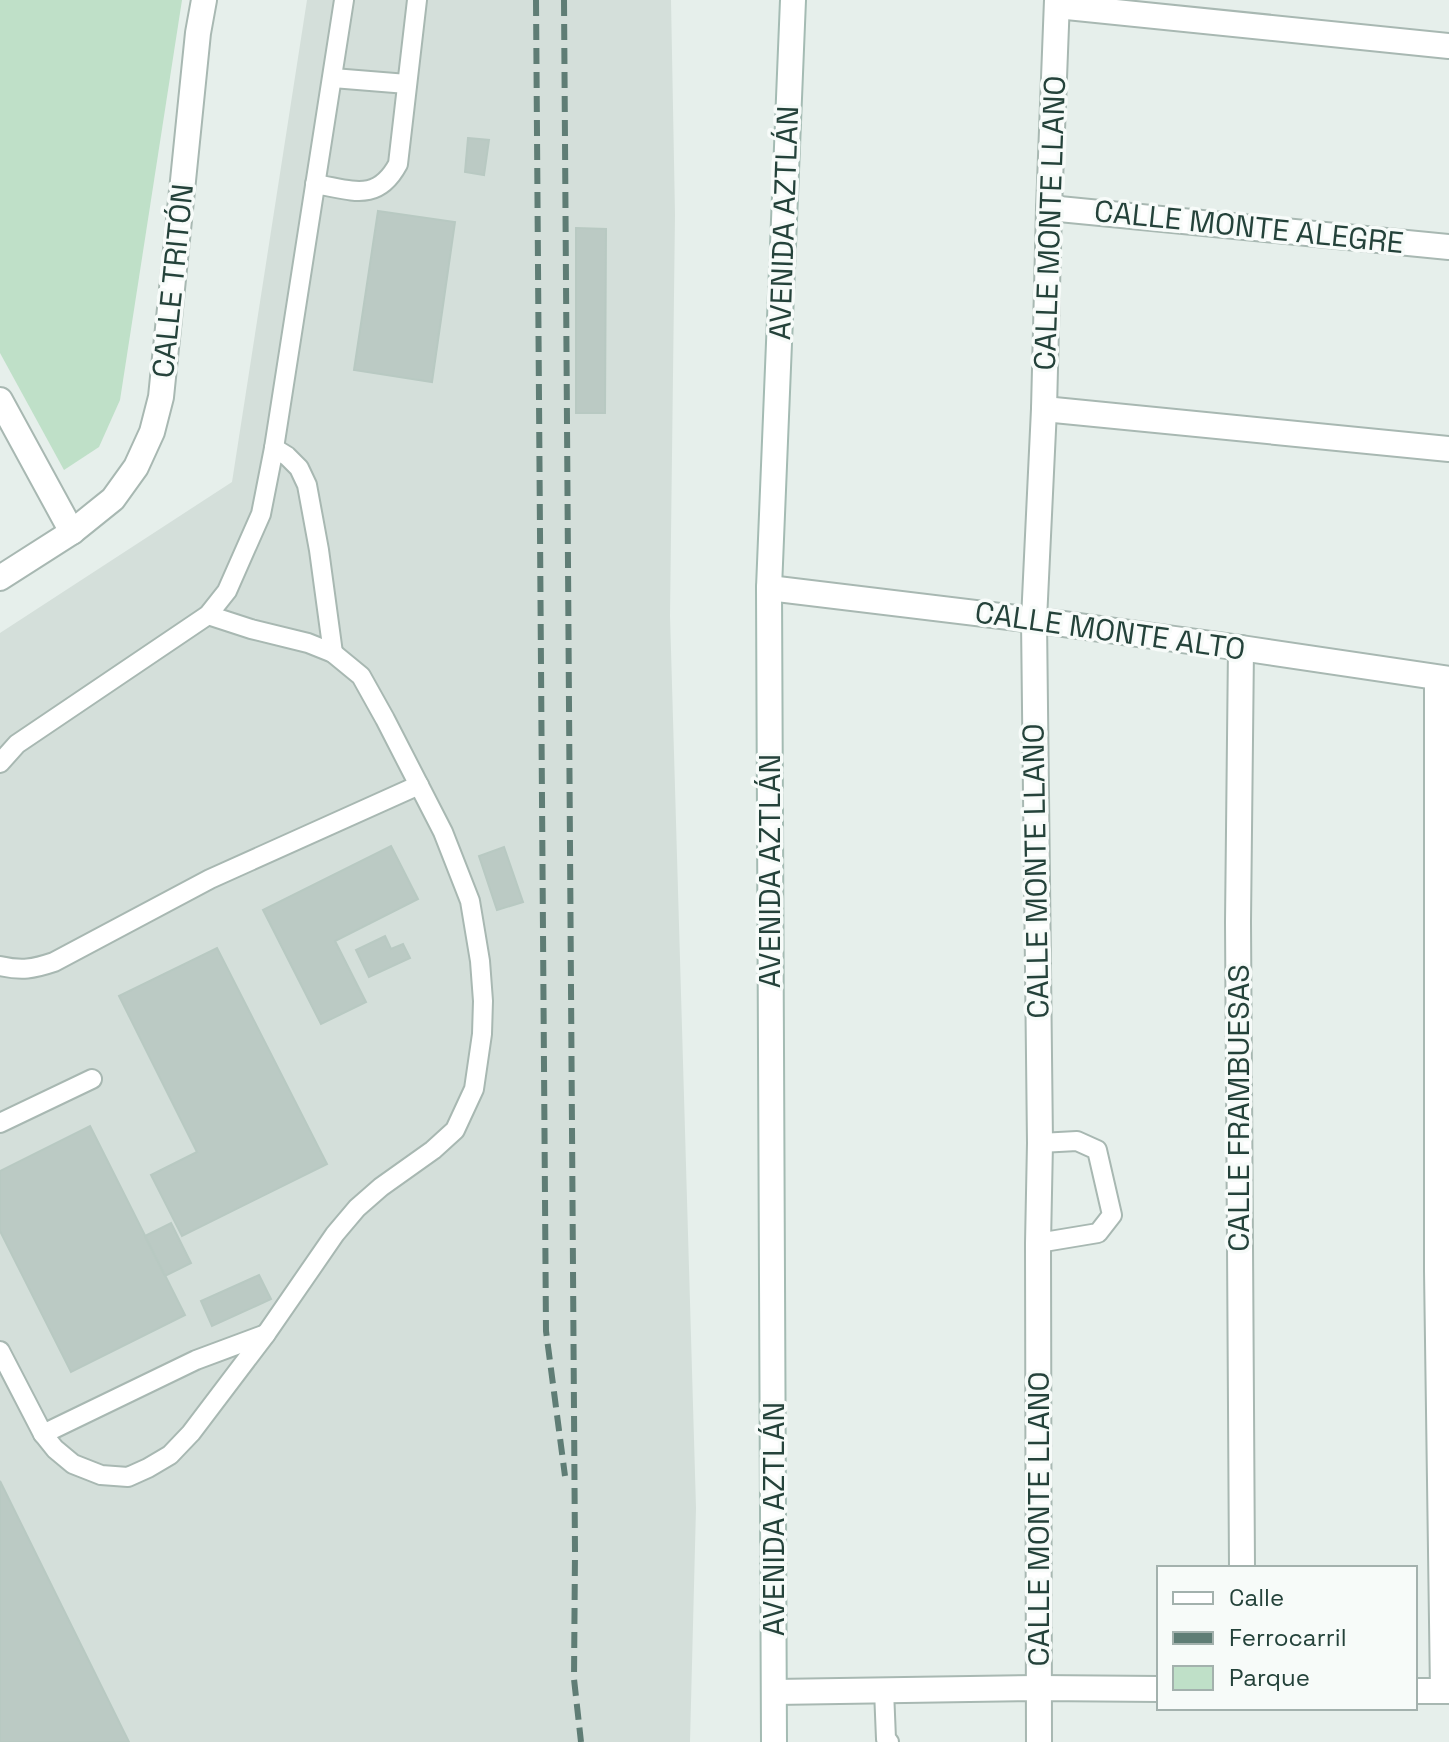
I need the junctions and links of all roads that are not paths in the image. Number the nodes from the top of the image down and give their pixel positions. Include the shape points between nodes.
1 (204, 0) edge
2 (344, 0) edge
3 (417, 0) edge
4 (793, 0) edge
5 (1057, 3) edge
6 (1449, 46) edge
7 (333, 78) junction
8 (407, 84) junction
9 (315, 184) junction
10 (1049, 208) junction
11 (1449, 247) edge
12 (0, 400) edge
13 (1044, 409) junction
14 (274, 448) junction
15 (1449, 449) edge
16 (72, 532) junction
17 (0, 578) edge
18 (769, 588) junction
19 (208, 615) junction
20 (1034, 620) junction
21 (1241, 648) junction
22 (333, 653) junction
23 (1443, 679) edge
24 (0, 763) edge
25 (419, 785) junction
26 (0, 966) edge
27 (92, 1079) dead end
28 (0, 1123) edge
29 (1040, 1143) junction
30 (1038, 1243) junction
31 (1443, 1272) edge
32 (266, 1334) junction
33 (0, 1351) edge
34 (43, 1434) junction
35 (1242, 1566) edge
36 (1039, 1688) junction
37 (1157, 1689) edge
38 (884, 1690) junction
39 (1417, 1691) edge
40 (1446, 1691) edge
41 (775, 1692) junction
42 (774, 1742) edge
43 (889, 1742) edge
44 (1039, 1742) edge

1 - 16 street, CALLE TRITÓN via 161,397 136,467 113,499
2 - 7 lane
3 - 8 lane
4 - 18 street, AVENIDA AZTLÁN
5 - 6 street
5 - 10 street, CALLE MONTE LLANO
7 - 8 lane
7 - 9 lane
8 - 9 lane via 398,164 390,179 364,192
9 - 14 lane
10 - 11 street, CALLE MONTE ALEGRE
10 - 13 street, CALLE MONTE LLANO
12 - 16 street
13 - 15 street
13 - 20 street, CALLE MONTE LLANO
14 - 19 lane via 261,514 227,591
14 - 22 lane via 299,468 307,485
16 - 17 street, CALLE TRITÓN
18 - 20 street, CALLE MONTE ALTO
18 - 41 street, AVENIDA AZTLÁN
19 - 22 lane
19 - 24 lane via 17,744
20 - 21 street, CALLE MONTE ALTO
20 - 29 street, CALLE MONTE LLANO
21 - 23 street, CALLE MONTE ALTO
21 - 35 street, CALLE FRAMBUESAS
22 - 25 lane via 361,676
23 - 31 street
25 - 26 lane via 210,879 54,962 35,969
25 - 32 lane via 470,901 483,1001 474,1089 455,1130 357,1208
27 - 28 lane
29 - 30 street, CALLE MONTE LLANO
29 - 30 lane via 1077,1141 1097,1150 1112,1215 1098,1233
30 - 36 street, CALLE MONTE LLANO
31 - 40 street
32 - 34 lane via 196,1360
32 - 34 lane via 170,1455 128,1477 101,1475 73,1464
33 - 34 lane
36 - 37 street
36 - 38 street
36 - 44 street, CALLE MONTE LLANO
38 - 41 street
38 - 43 lane
39 - 40 street
41 - 42 street, AVENIDA AZTLÁN

